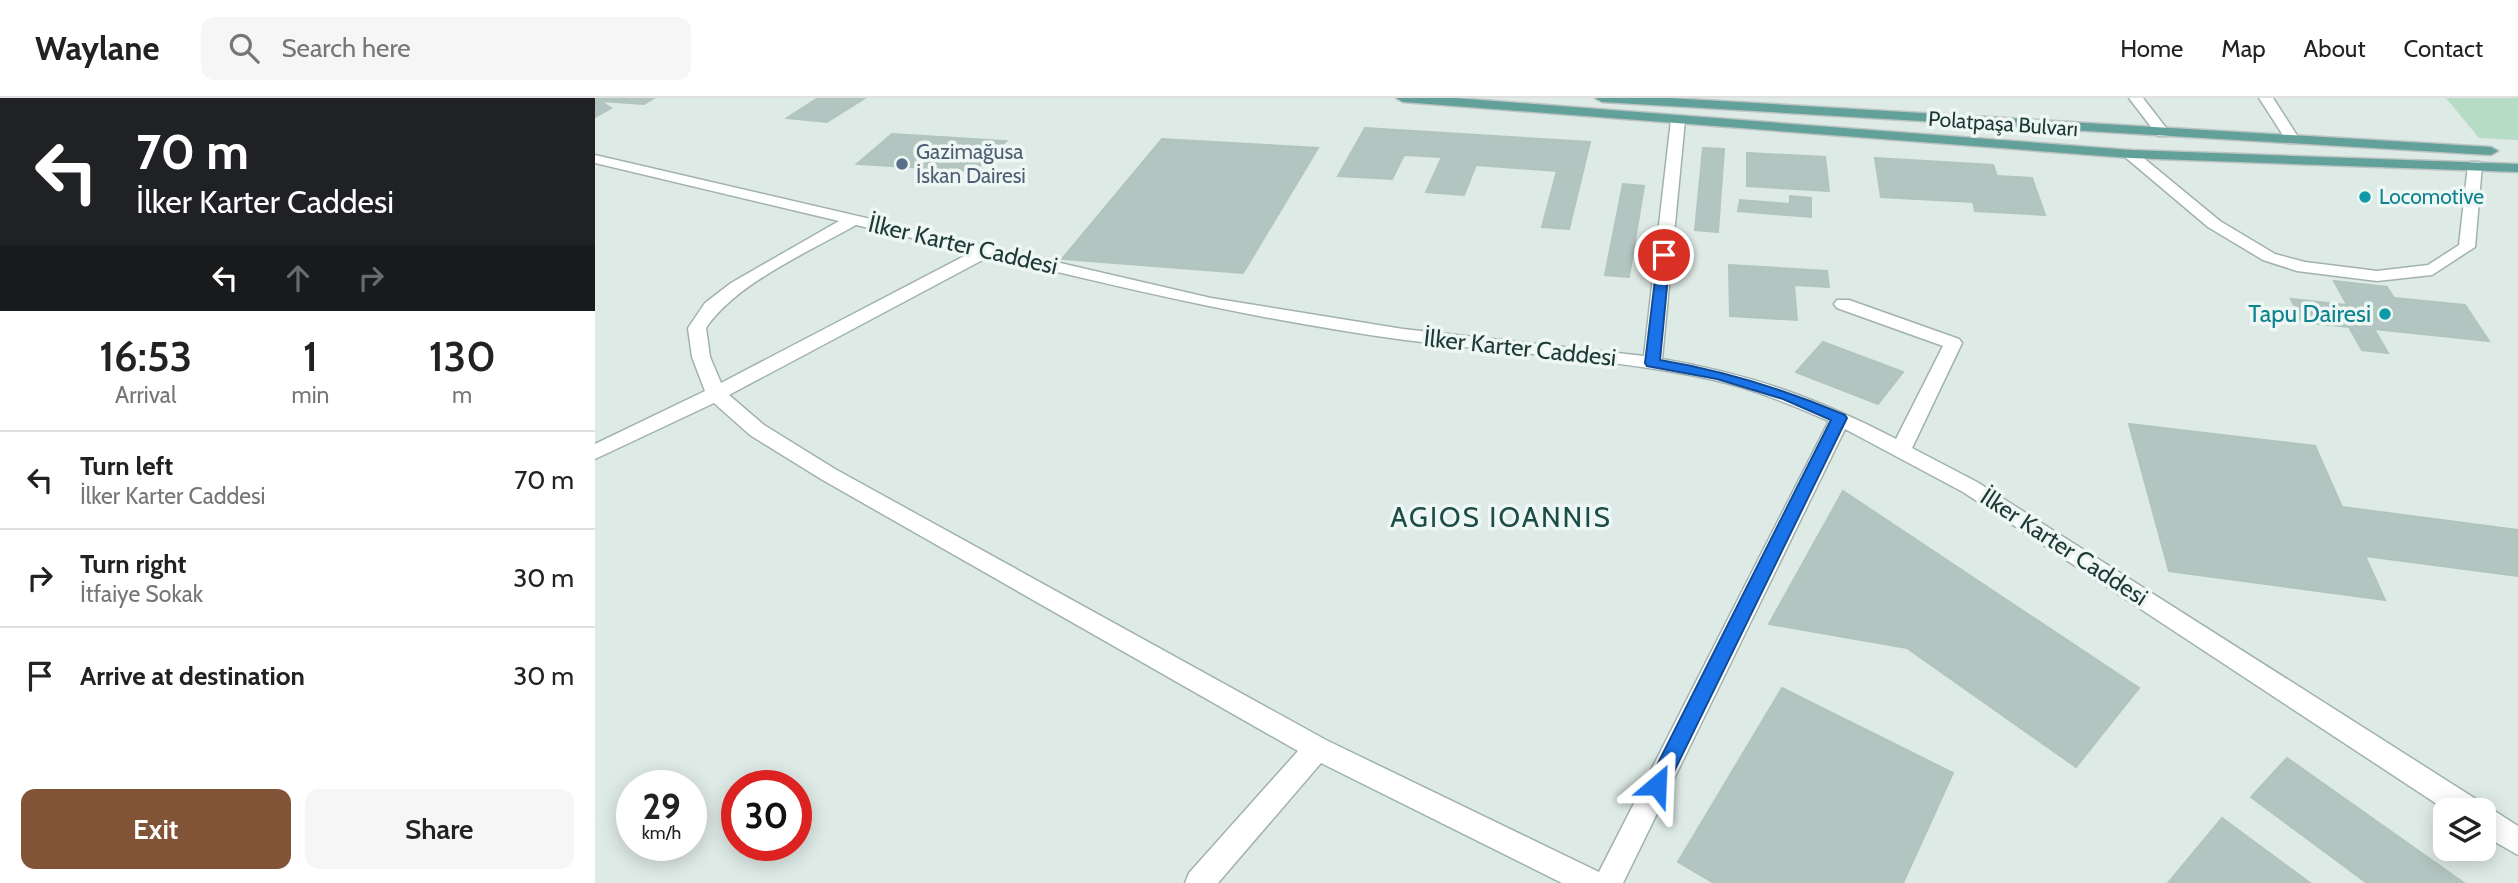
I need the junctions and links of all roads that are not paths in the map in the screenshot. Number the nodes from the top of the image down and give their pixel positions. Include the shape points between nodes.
1 (1403, 98) edge
2 (1602, 98) edge
3 (2136, 98) edge
4 (2266, 98) edge
5 (1678, 120) junction
6 (2163, 133) junction
7 (2293, 140) junction
8 (2462, 150) junction
9 (2507, 152) dead end
10 (2130, 154) junction
11 (595, 159) edge
12 (2475, 165) junction
13 (2518, 167) edge
14 (854, 219) junction
15 (985, 253) junction
16 (1843, 304) dead end
17 (1652, 363) junction
18 (716, 394) junction
19 (1840, 418) junction
20 (1901, 450) junction
21 (595, 452) edge
22 (1317, 748) junction
23 (2450, 798) edge
24 (2496, 828) edge
25 (2518, 842) edge
26 (1199, 883) edge
27 (1593, 883) edge
28 (1608, 883) edge

1 - 5 main road, Polatpaşa Bulvarı
2 - 6 main road, Polatpaşa Bulvarı
3 - 6 street
4 - 7 street
5 - 10 main road, Polatpaşa Bulvarı
5 - 17 street
6 - 7 main road, Polatpaşa Bulvarı
7 - 8 main road, Polatpaşa Bulvarı
8 - 9 main road, Polatpaşa Bulvarı
8 - 12 main road
10 - 12 main road, Polatpaşa Bulvarı
10 - 12 street via 2214,224 2269,257 2303,267 2377,276 2432,270 2467,247
11 - 14 street, İlker Karter Caddesi
12 - 13 main road, Polatpaşa Bulvarı
14 - 15 street, İlker Karter Caddesi
14 - 18 street via 711,307 697,328 701,357
15 - 17 street, İlker Karter Caddesi via 1211,303 1403,334
15 - 18 street
16 - 20 street via 1954,343
17 - 19 street, İlker Karter Caddesi via 1719,375
18 - 21 street
18 - 22 street via 757,430 828,474
19 - 20 street, İlker Karter Caddesi
19 - 28 street
20 - 23 street, İlker Karter Caddesi via 1970,487
22 - 26 street
22 - 27 street
24 - 25 street

